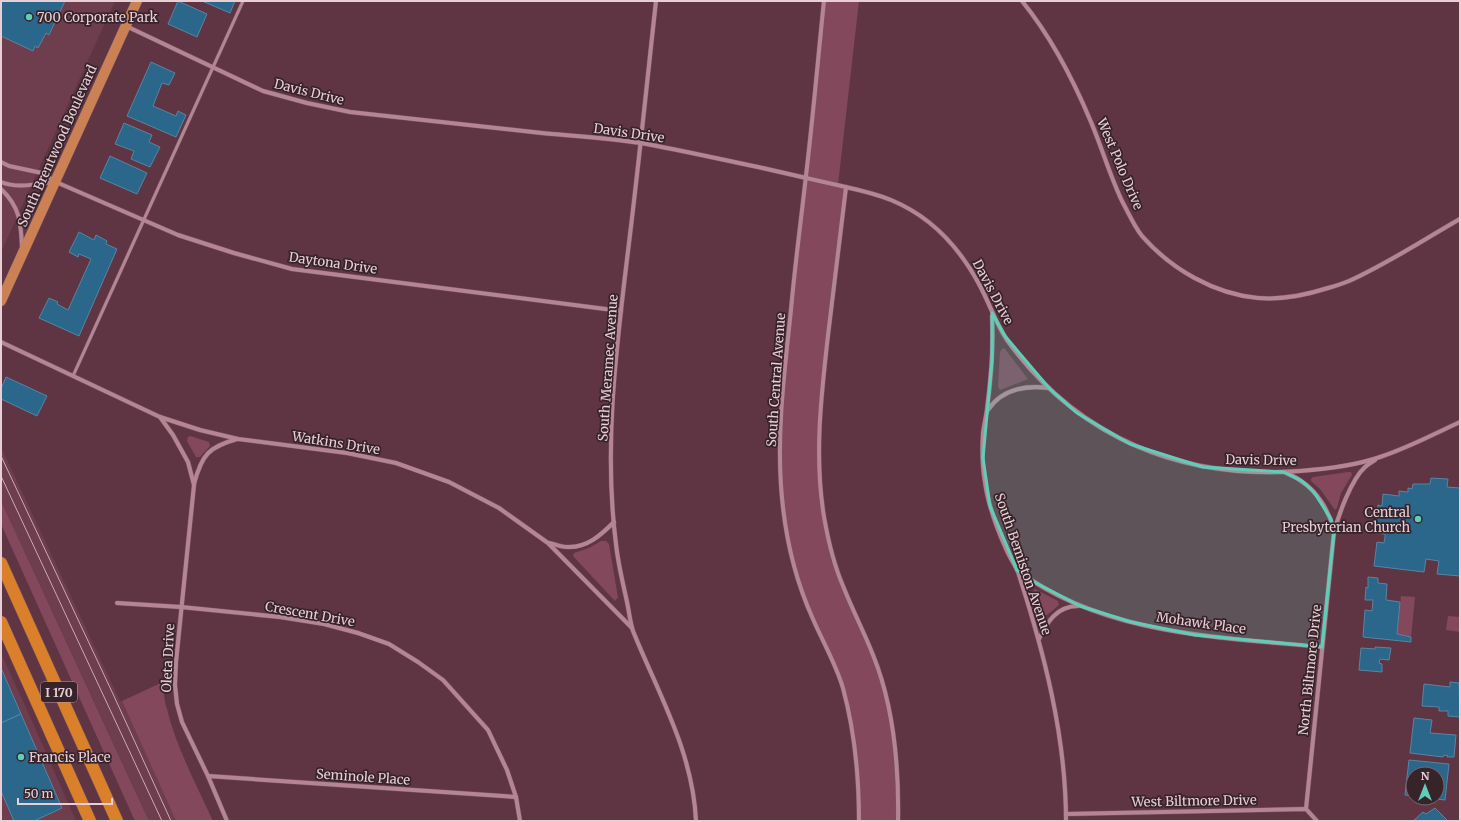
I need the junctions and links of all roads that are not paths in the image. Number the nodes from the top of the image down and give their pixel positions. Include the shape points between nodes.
1 (137, 1) edge
2 (244, 1) edge
3 (656, 1) edge
4 (824, 1) edge
5 (1022, 1) edge
6 (126, 26) junction
7 (213, 67) junction
8 (641, 143) junction
9 (1, 162) edge
10 (806, 177) junction
11 (1, 182) edge
12 (56, 182) junction
13 (846, 187) junction
14 (1, 189) edge
15 (1460, 219) edge
16 (144, 220) junction
17 (22, 254) junction
18 (1, 301) edge
19 (621, 311) junction
20 (992, 313) junction
21 (1, 342) edge
22 (73, 376) junction
23 (1049, 388) junction
24 (987, 412) junction
25 (160, 417) junction
26 (1460, 422) edge
27 (238, 439) junction
28 (1379, 458) junction
29 (1284, 472) junction
30 (194, 485) junction
31 (614, 522) junction
32 (1334, 532) junction
33 (548, 543) junction
34 (1, 563) edge
35 (1017, 570) junction
36 (117, 603) dead end
37 (1080, 606) junction
38 (181, 607) junction
39 (1, 622) edge
40 (632, 628) junction
41 (1039, 640) junction
42 (1322, 647) junction
43 (208, 776) junction
44 (516, 797) junction
45 (1306, 809) junction
46 (1066, 814) junction
47 (90, 821) edge
48 (117, 821) edge
49 (227, 821) edge
50 (520, 821) edge
51 (696, 821) edge
52 (859, 821) edge
53 (898, 821) edge
54 (1066, 821) edge
55 (1317, 821) edge

1 - 6 main road, South Brentwood Boulevard
2 - 7 lane
3 - 8 street, South Meramec Avenue
4 - 10 street, South Central Avenue
5 - 15 street, West Polo Drive via 1040,24 1072,79 1121,199 1141,234 1169,261 1206,283 1230,293 1258,298 1315,292 1348,282
6 - 7 street, Davis Drive
6 - 12 main road, South Brentwood Boulevard
7 - 8 street, Davis Drive via 263,91 350,112
7 - 16 lane
8 - 10 street, Davis Drive
8 - 19 street, South Meramec Avenue
9 - 12 street, Daytona Drive via 8,166 42,173
10 - 13 street, Davis Drive
10 - 52 street, South Central Avenue via 781,410 781,485 790,552 800,588 844,693 856,754
11 - 12 street via 24,186
12 - 16 street, Daytona Drive
12 - 17 main road, South Brentwood Boulevard
13 - 20 street, Davis Drive via 890,199 928,221 946,237 966,262
13 - 53 street via 819,430 820,481 824,516 842,584 873,656 889,705 899,793
14 - 17 street via 15,206 21,225
16 - 19 street, Daytona Drive via 192,240 292,269
16 - 22 lane
17 - 18 main road, South Brentwood Boulevard
19 - 31 street, South Meramec Avenue via 612,400
20 - 23 street, Davis Drive via 1018,354
20 - 24 street, South Bemiston Avenue via 994,336
21 - 22 street, Watkins Drive
22 - 25 street, Watkins Drive
23 - 24 street via 1036,386 1011,391 994,402
23 - 29 street, Davis Drive via 1077,413 1130,444 1204,467
24 - 35 street, South Bemiston Avenue via 983,458 985,482 998,530
25 - 27 street, Watkins Drive
25 - 30 street, Oleta Drive via 174,435 188,462
26 - 28 street, Davis Drive
27 - 30 street, Oleta Drive via 220,444 207,454 198,468
27 - 33 street, Watkins Drive via 347,452 396,463 449,482 499,508
28 - 29 street, Davis Drive via 1322,469
28 - 32 street, North Biltmore Drive via 1365,467 1355,479
29 - 32 street, North Biltmore Drive via 1302,481 1314,492 1325,507
30 - 38 street, Oleta Drive
31 - 33 street via 600,536 586,544 568,547
31 - 40 street, South Meramec Avenue via 617,553
32 - 42 street, North Biltmore Drive
33 - 40 street, Watkins Drive
34 - 48 highway, I 170
35 - 37 street, Mohawk Place
35 - 41 street, South Bemiston Avenue
36 - 38 street, Crescent Drive
37 - 41 street via 1065,608 1056,613 1049,620
37 - 42 street, Mohawk Place via 1165,630
38 - 43 street, Oleta Drive via 175,685 177,704 182,722
38 - 44 street, Crescent Drive via 324,624 389,644 443,680 488,730 507,770
39 - 47 highway, I 170
40 - 51 street, South Meramec Avenue via 679,738 690,779
41 - 46 street, South Bemiston Avenue via 1058,733
42 - 45 street, North Biltmore Drive
43 - 44 street, Seminole Place
43 - 49 street, Oleta Drive
44 - 50 street, Crescent Drive
45 - 46 street, West Biltmore Drive
45 - 55 street
46 - 54 street, South Bemiston Avenue

